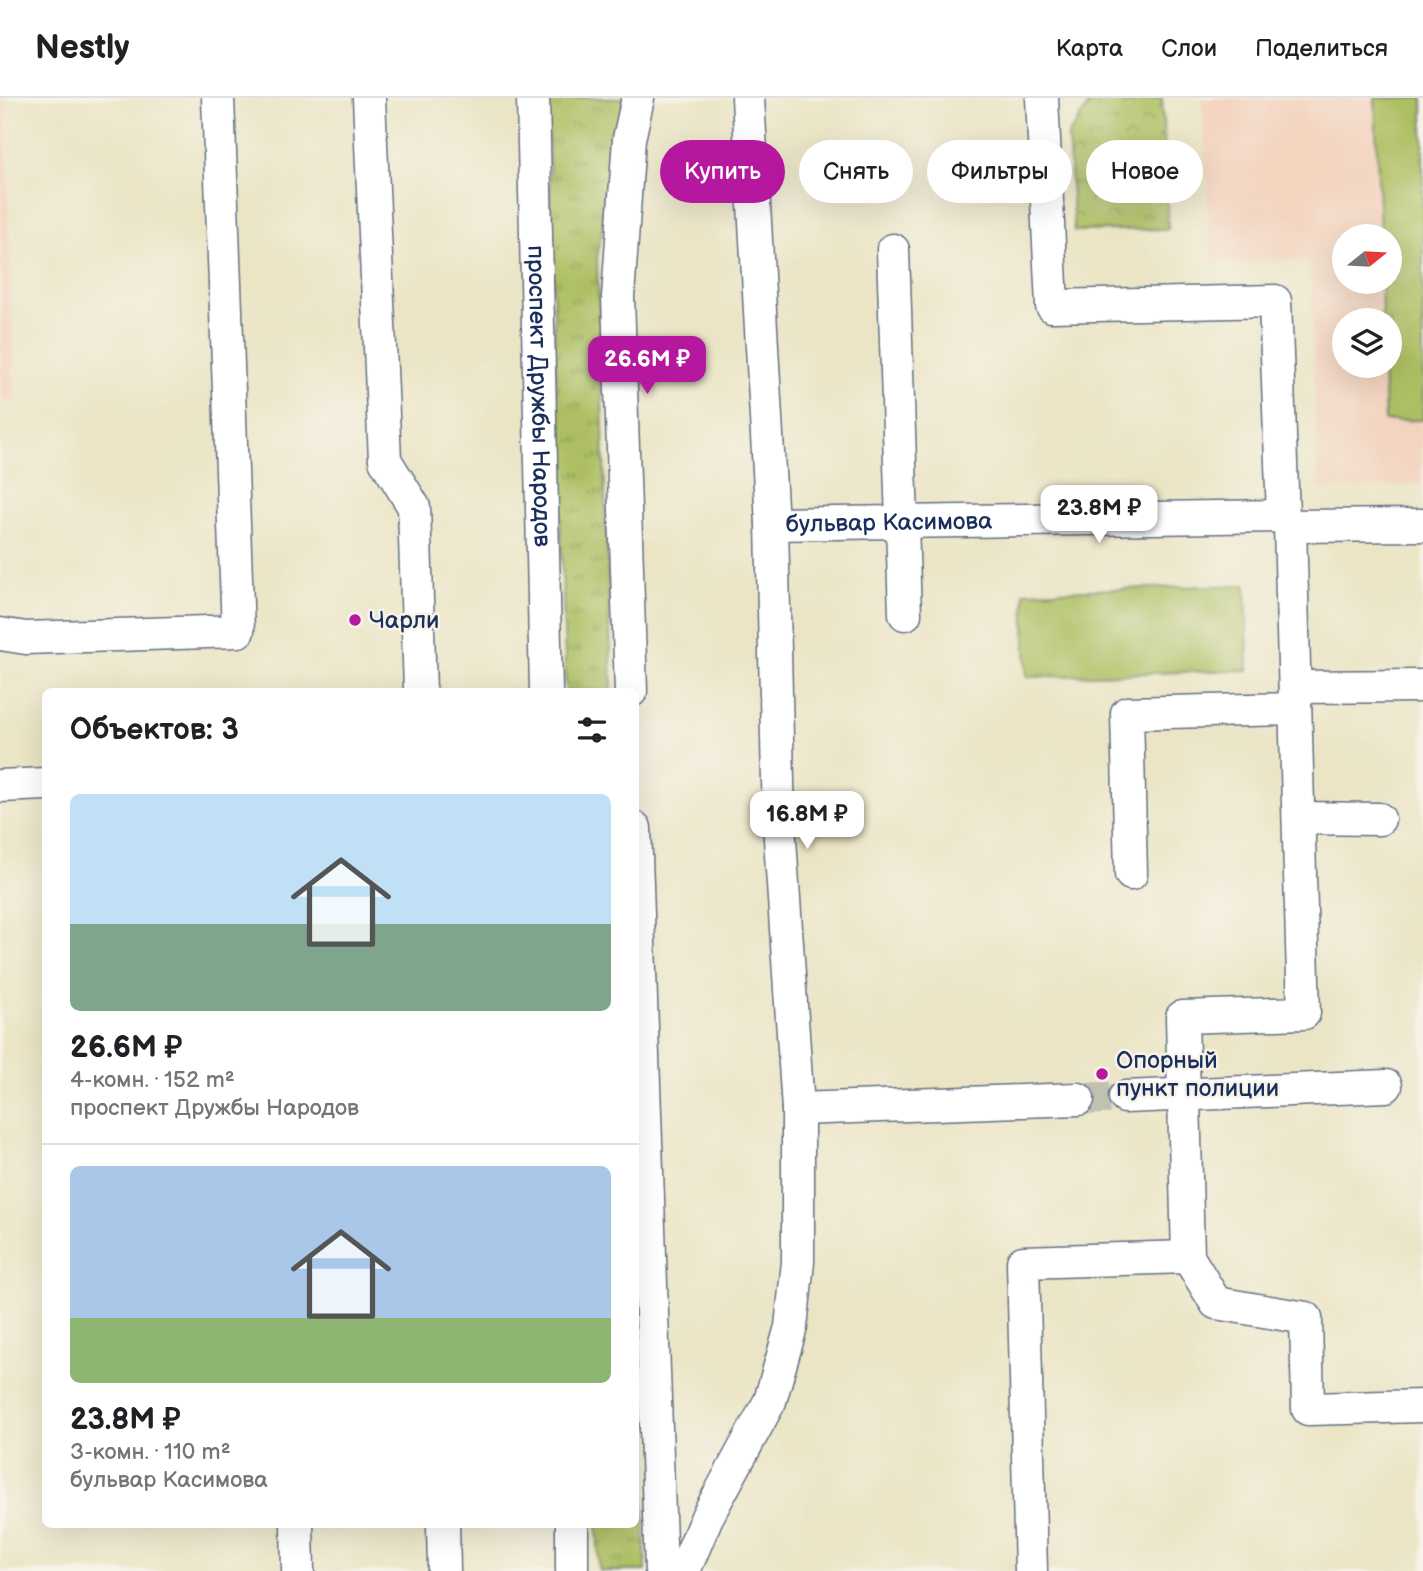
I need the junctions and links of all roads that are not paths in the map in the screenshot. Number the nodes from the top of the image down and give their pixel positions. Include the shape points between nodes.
1 (218, 98) edge
2 (369, 98) edge
3 (534, 98) edge
4 (638, 98) edge
5 (748, 98) edge
6 (1042, 98) edge
7 (893, 250) dead end
8 (1287, 521) junction
9 (903, 522) junction
10 (772, 524) junction
11 (1423, 525) edge
12 (905, 614) dead end
13 (0, 634) edge
14 (1423, 685) edge
15 (420, 688) edge
16 (546, 688) edge
17 (631, 688) edge
18 (1295, 698) junction
19 (42, 784) edge
20 (0, 786) edge
21 (1298, 818) junction
22 (1379, 819) dead end
23 (1131, 874) dead end
24 (639, 942) edge
25 (1386, 1086) dead end
26 (1184, 1095) junction
27 (1125, 1097) tunnel mouth
28 (1078, 1099) tunnel mouth
29 (798, 1109) junction
30 (1188, 1257) junction
31 (1423, 1406) edge
32 (297, 1528) edge
33 (443, 1528) edge
34 (572, 1528) edge
35 (298, 1571) edge
36 (444, 1571) edge
37 (572, 1571) edge
38 (661, 1571) edge
39 (684, 1571) edge
40 (1031, 1571) edge

1 - 13 street via 238,631 26,638
2 - 15 street via 386,460 414,507
3 - 16 street, проспект Дружбы Народов
4 - 17 street via 629,139 618,297
5 - 10 street
6 - 8 street via 1052,306 1275,301
7 - 9 street
8 - 9 street, бульвар Касимова
8 - 11 street, бульвар Касимова
8 - 18 street
9 - 10 street, бульвар Касимова
9 - 12 street
10 - 29 street via 779,824
14 - 18 street
18 - 21 street
18 - 23 street via 1127,713
19 - 20 street
21 - 22 street
21 - 26 street via 1304,1013 1182,1017
24 - 38 street
25 - 26 street
26 - 27 street
26 - 30 street
28 - 29 street
29 - 39 street via 798,1262 791,1327 770,1401 707,1517
30 - 31 street via 1216,1303 1306,1318 1308,1409
30 - 40 street via 1023,1262
32 - 35 street
33 - 36 street
34 - 37 street

